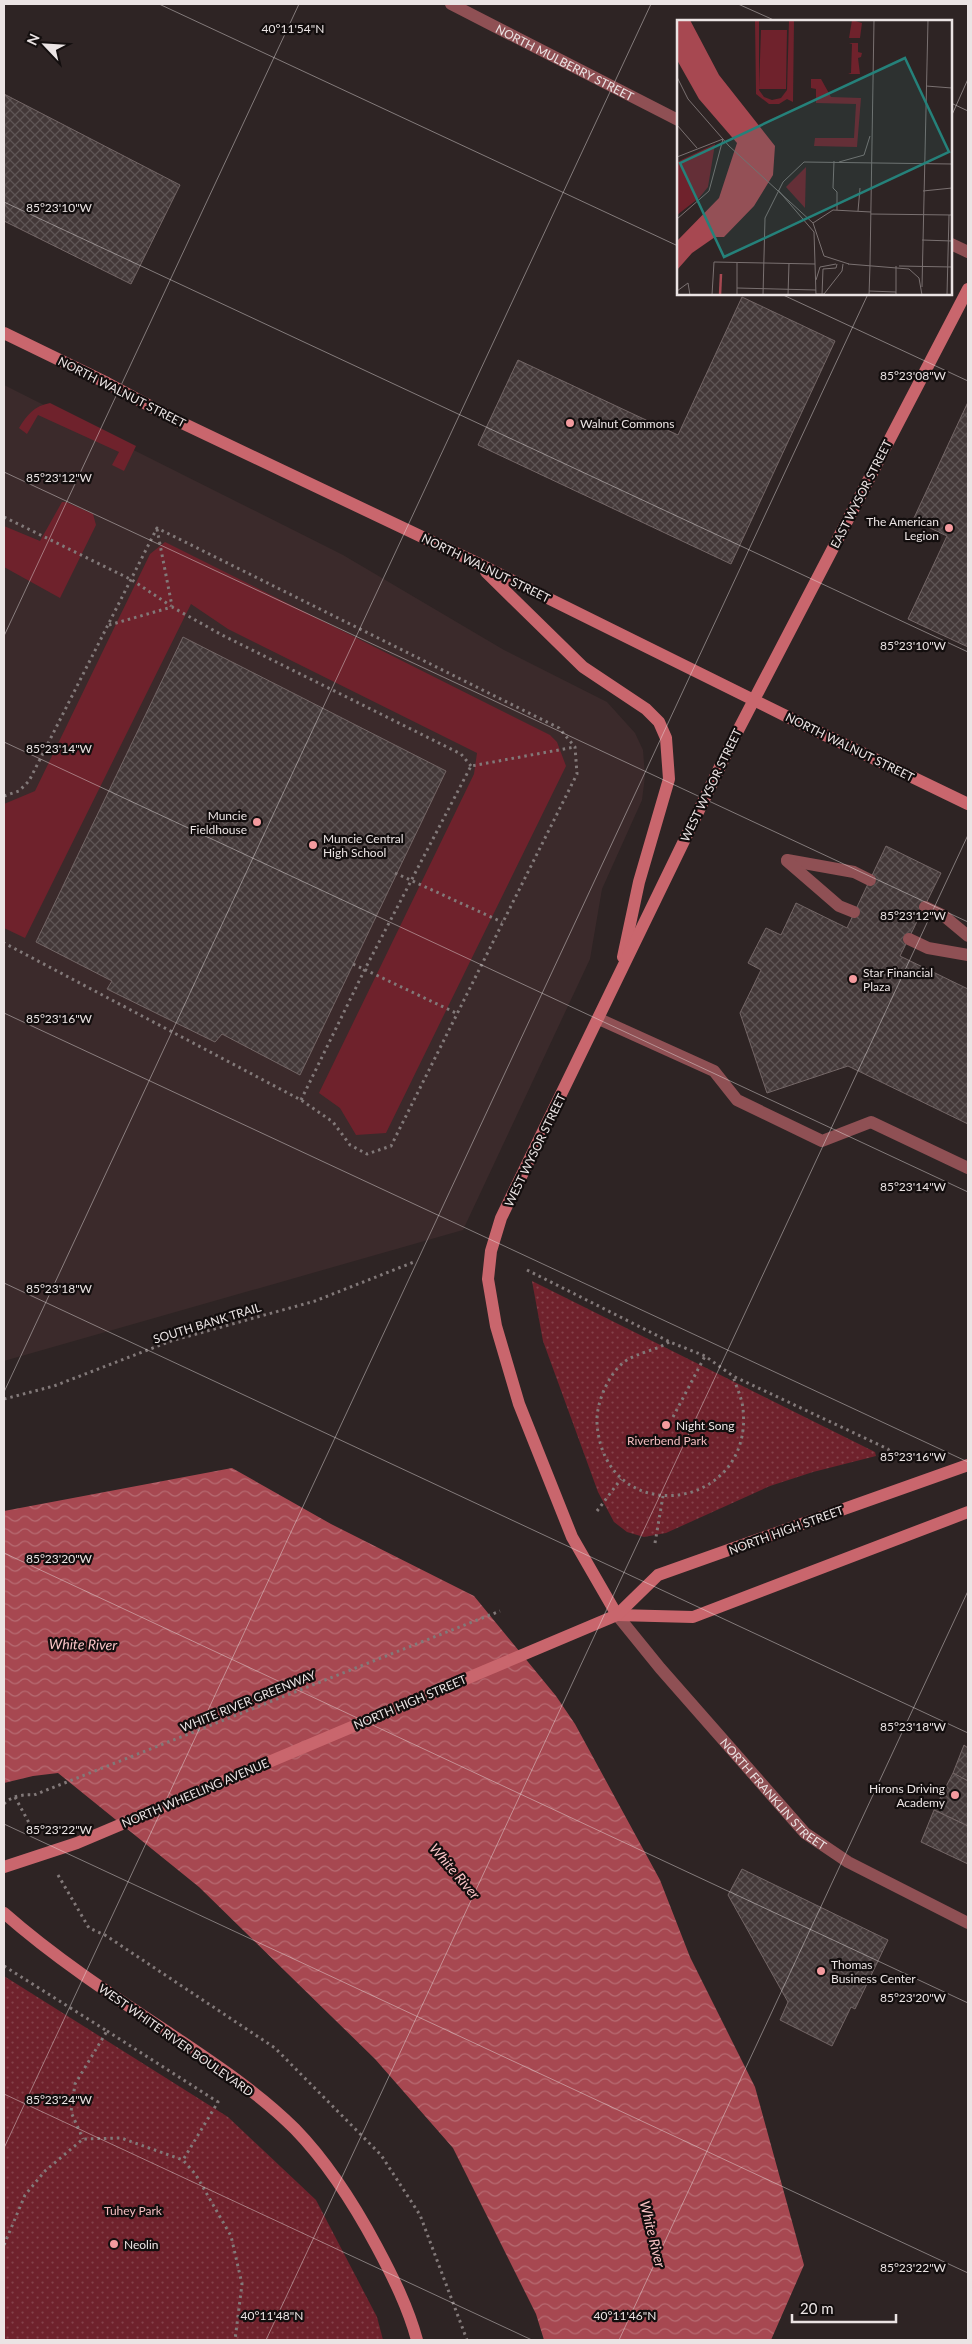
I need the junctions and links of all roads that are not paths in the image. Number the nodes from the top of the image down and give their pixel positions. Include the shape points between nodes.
1 (451, 4) edge
2 (677, 119) edge
3 (952, 244) edge
4 (968, 252) edge
5 (968, 289) edge
6 (4, 333) edge
7 (477, 563) junction
8 (754, 700) junction
9 (968, 804) edge
10 (870, 880) dead end
11 (925, 906) dead end
12 (854, 912) dead end
13 (968, 936) edge
14 (909, 939) dead end
15 (968, 954) edge
16 (619, 976) junction
17 (599, 1019) junction
18 (968, 1168) edge
19 (968, 1465) edge
20 (968, 1512) edge
21 (617, 1615) junction
22 (313, 1742) joint
23 (4, 1867) edge
24 (4, 1913) edge
25 (968, 1923) edge
26 (417, 2340) edge

1 - 2 street, NORTH MULBERRY STREET
3 - 4 street
5 - 8 main road, EAST WYSOR STREET
6 - 7 main road, NORTH WALNUT STREET via 178,421
7 - 8 main road, NORTH WALNUT STREET
7 - 16 main road via 583,667 646,709 659,722 666,738 669,779 639,882
8 - 9 main road, NORTH WALNUT STREET
8 - 16 main road, WEST WYSOR STREET
10 - 12 street via 854,872 787,860 839,906
11 - 13 street via 944,916
14 - 15 street via 928,948
16 - 17 main road, WEST WYSOR STREET
17 - 18 street via 714,1072 737,1100 822,1141 871,1122
17 - 21 main road, WEST WYSOR STREET via 501,1218 491,1251 488,1279 496,1326 519,1404 572,1537
19 - 21 main road, NORTH HIGH STREET via 658,1575
20 - 21 main road, NORTH HIGH STREET via 693,1617
21 - 22 main road, NORTH HIGH STREET
21 - 25 street, NORTH FRANKLIN STREET via 805,1833 854,1865
22 - 23 main road, NORTH WHEELING AVENUE via 77,1844
24 - 26 main road, WEST WHITE RIVER BOULEVARD via 103,1989 215,2064 295,2129 354,2203 400,2289

